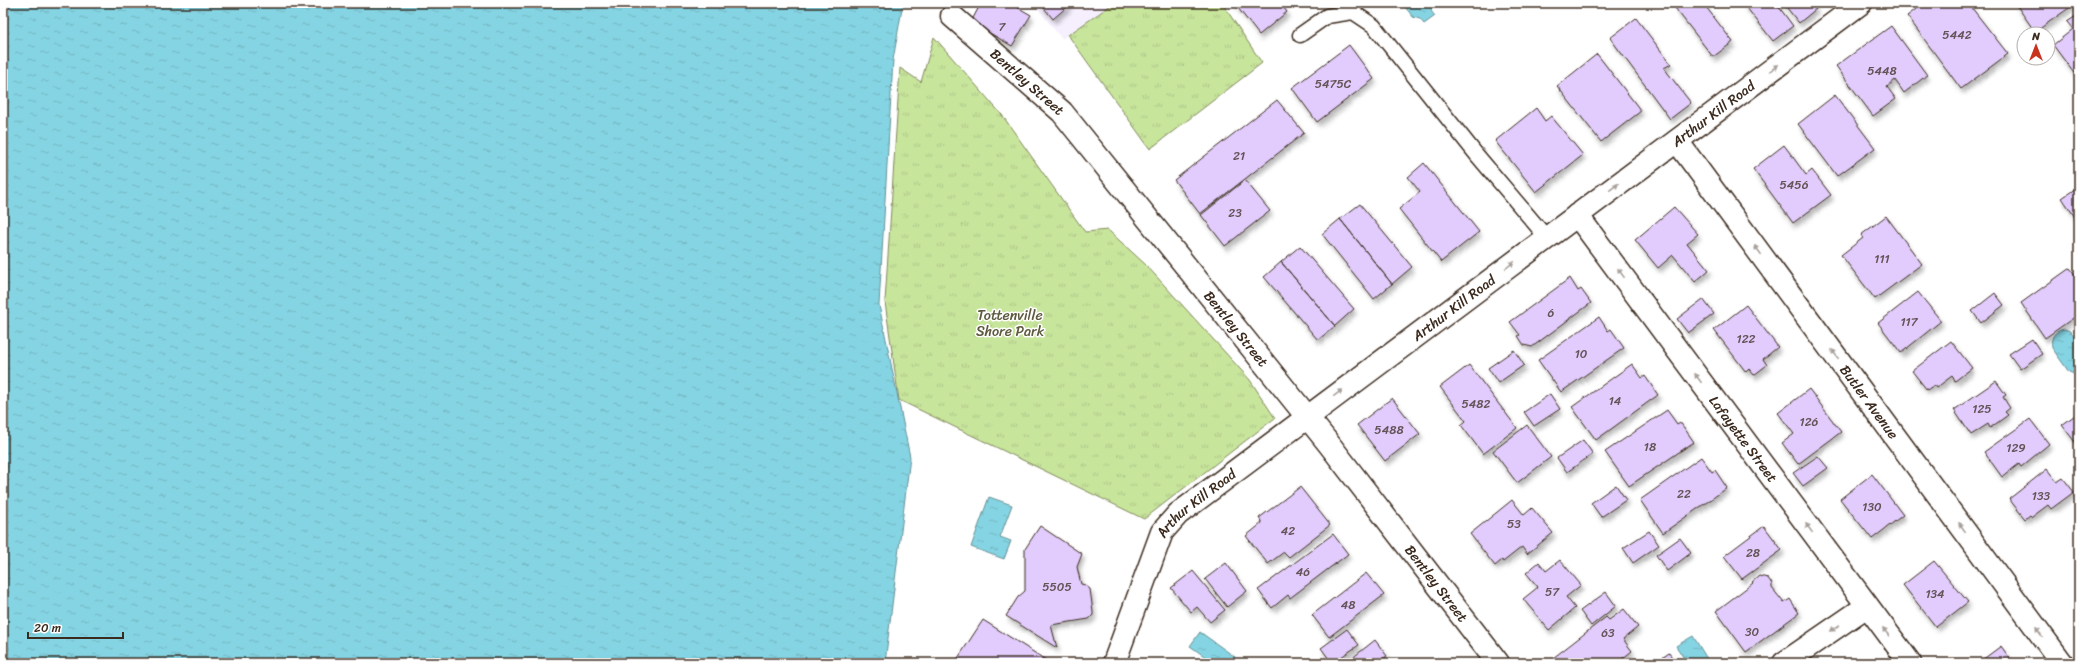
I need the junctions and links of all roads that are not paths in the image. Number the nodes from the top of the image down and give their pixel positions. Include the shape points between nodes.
1 (1861, 3) edge
2 (952, 16) dead end
3 (1300, 35) dead end
4 (1677, 141) junction
5 (1577, 215) junction
6 (1547, 238) junction
7 (1307, 416) junction
8 (1867, 606) junction
9 (1114, 663) edge
10 (1498, 663) edge
11 (1784, 663) edge
12 (1910, 663) edge
13 (2062, 663) edge

4 -> 1 street, Arthur Kill Road
2 - 7 street, Bentley Street via 1062,112
3 - 6 lane via 1327,16 1353,12 1374,26
5 -> 4 street, Arthur Kill Road
13 -> 4 street, Butler Avenue
5 - 6 street, Arthur Kill Road
8 -> 5 street, Lafayette Street
7 -> 6 street, Arthur Kill Road
7 - 9 street, Arthur Kill Road via 1178,514 1162,532
7 - 10 street, Bentley Street
8 -> 11 street
12 -> 8 street, Lafayette Street

